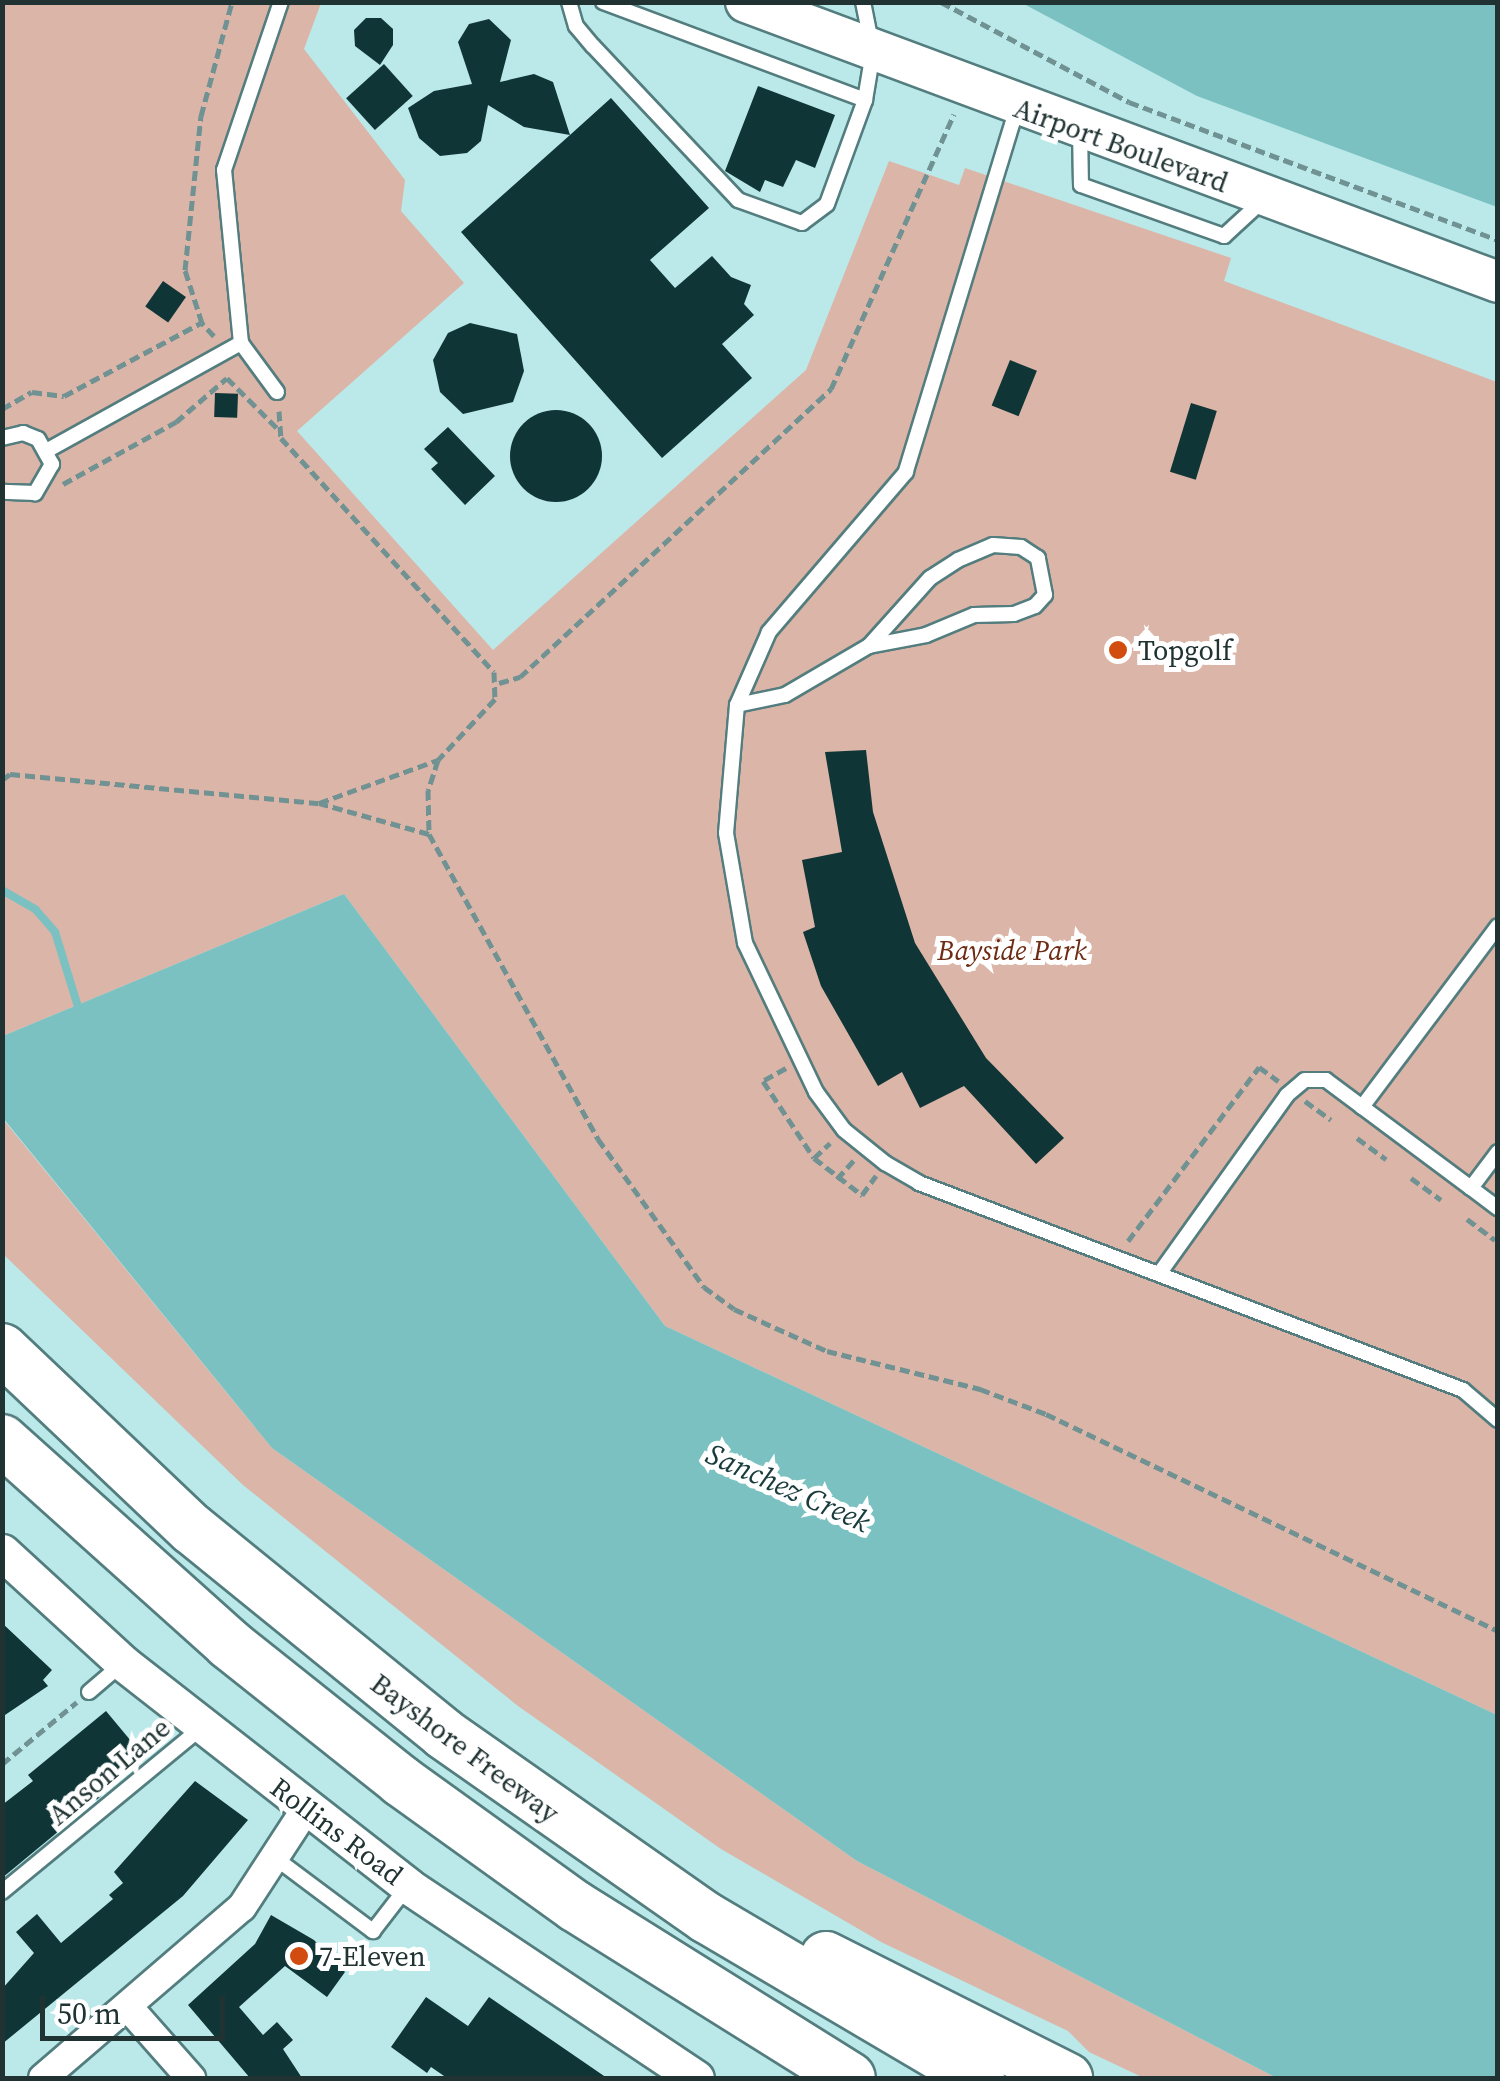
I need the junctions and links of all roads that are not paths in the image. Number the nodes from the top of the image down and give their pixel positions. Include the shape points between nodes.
1 (281, 2) edge
2 (570, 2) edge
3 (602, 2) edge
4 (746, 2) edge
5 (863, 2) edge
6 (873, 52) junction
7 (864, 100) junction
8 (1018, 106) junction
9 (1498, 282) edge
10 (241, 342) junction
11 (278, 392) road end
12 (2, 438) edge
13 (48, 450) junction
14 (2, 492) edge
15 (869, 646) junction
16 (736, 704) junction
17 (1498, 926) edge
18 (1362, 1107) junction
19 (1498, 1152) edge
20 (1471, 1188) junction
21 (1498, 1208) edge
22 (1159, 1274) junction
23 (2, 1349) edge
24 (1497, 1419) edge
25 (2, 1440) edge
26 (2, 1484) edge
27 (2, 1552) edge
28 (229, 1644) junction
29 (124, 1663) junction
30 (90, 1692) road end
31 (202, 1727) junction
32 (306, 1809) junction
33 (274, 1857) junction
34 (616, 1858) junction
35 (408, 1886) junction
36 (2, 1892) edge
37 (128, 2008) junction
38 (43, 2078) edge
39 (191, 2078) edge
40 (696, 2078) edge
41 (850, 2078) edge
42 (979, 2078) edge
43 (1067, 2078) edge

1 - 10 lane via 224,170
2 - 7 lane via 570,14 593,46 738,200 764,214 802,223 822,214
3 - 7 lane
4 - 6 main road, Airport Boulevard
5 - 6 lane
6 - 7 lane
6 - 8 main road, Airport Boulevard
8 - 9 main road, Airport Boulevard
8 - 16 lane via 906,472 769,632
10 - 11 lane
10 - 13 lane
12 - 13 lane via 31,435
13 - 14 lane via 51,471 41,489 23,497
15 - 15 lane via 926,635 974,615 1035,606 1045,594 1038,558 1021,547 993,545 958,560 930,578
15 - 16 lane via 785,695
16 - 22 lane via 726,774 732,881 746,943 797,1062 844,1130 884,1164
17 - 18 lane
18 - 20 lane
18 - 22 lane via 1326,1080 1305,1080 1287,1095
19 - 20 lane
20 - 21 lane
22 - 24 lane via 1463,1390
23 - 34 highway, Bayshore Freeway via 274,1600
25 - 28 highway
26 - 28 highway via 70,1549
27 - 29 street, Rollins Road
28 - 41 highway via 401,1781 575,1906
29 - 30 lane
29 - 31 street, Rollins Road
31 - 32 street, Rollins Road
31 - 36 lane, Anson Lane
32 - 33 street
32 - 35 street, Rollins Road
33 - 35 lane via 373,1931
33 - 37 street via 242,1907
34 - 42 highway, Bayshore Freeway via 798,1975
34 - 43 highway
35 - 40 street, Rollins Road
37 - 38 street
37 - 39 street

